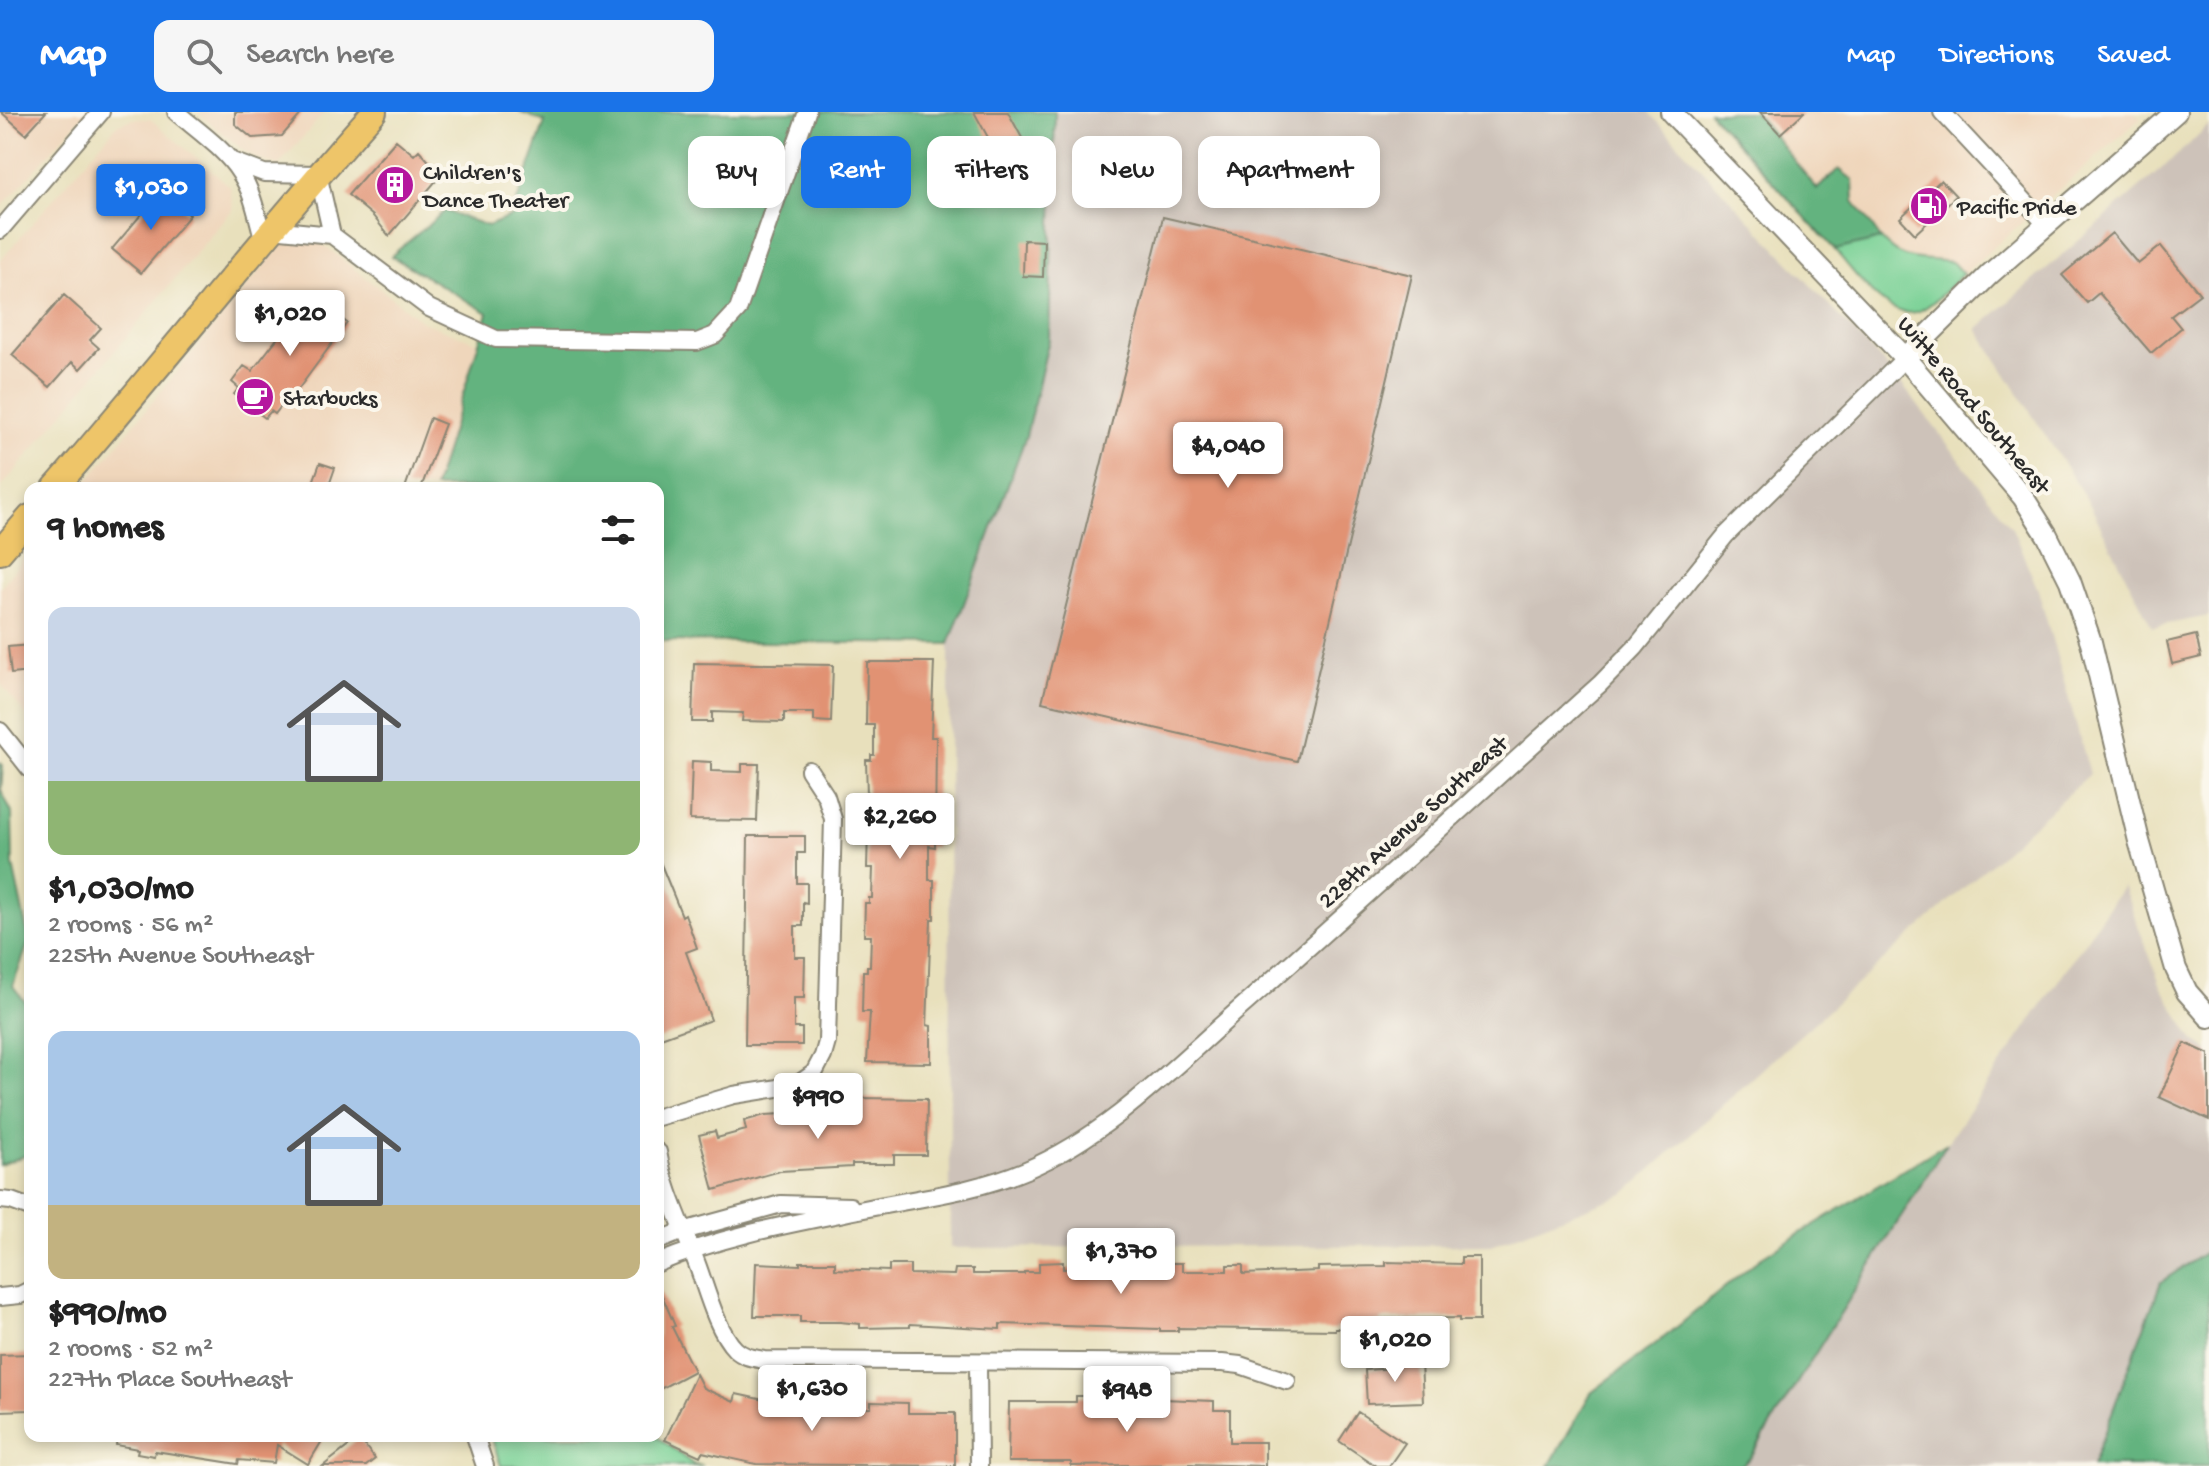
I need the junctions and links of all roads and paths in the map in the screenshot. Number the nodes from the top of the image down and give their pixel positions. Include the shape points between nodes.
1 (101, 112) edge
2 (176, 112) edge
3 (374, 112) edge
4 (807, 112) edge
5 (1671, 112) edge
6 (1942, 112) edge
7 (2176, 112) edge
8 (231, 161) junction
9 (318, 174) junction
10 (2046, 224) junction
11 (0, 230) edge
12 (267, 234) junction
13 (332, 235) junction
14 (1905, 358) junction
15 (60, 482) edge
16 (24, 524) edge
17 (0, 552) edge
18 (0, 731) edge
19 (24, 761) edge
20 (809, 770) dead end
21 (2209, 1017) edge
22 (664, 1115) edge
23 (664, 1180) edge
24 (0, 1200) edge
25 (24, 1202) edge
26 (876, 1207) junction
27 (683, 1231) junction
28 (664, 1239) edge
29 (691, 1249) junction
30 (664, 1260) edge
31 (978, 1363) junction
32 (1287, 1381) dead end
33 (477, 1442) edge
34 (485, 1466) edge
35 (979, 1466) edge

1 - 11 street
2 - 8 street
3 - 9 main road
4 - 13 street via 738,310 715,335 697,342 496,339 429,308
5 - 14 street, Witte Road Southeast
6 - 10 street
7 - 10 street
8 - 9 street via 264,173
8 - 12 street
9 - 12 main road
9 - 13 street
10 - 14 street
12 - 13 street
12 - 15 main road
14 - 21 street, Witte Road Southeast via 2023,497 2070,581 2091,642 2176,969
14 - 26 street, 228th Avenue Southeast via 1726,535 1600,684 1128,1107 1089,1137 1027,1169 960,1192
16 - 17 main road
18 - 19 street
20 - 22 street via 833,819 823,1056 814,1073 797,1085 734,1095
23 - 27 street
24 - 25 street
26 - 27 street, 228th Avenue Southeast via 781,1204
26 - 29 street, 228th Avenue Southeast via 774,1226
27 - 28 street, 228th Avenue Southeast
27 - 29 street
29 - 30 street, 228th Avenue Southeast
29 - 31 street via 724,1332 748,1357
31 - 32 street via 1222,1363
31 - 35 street
33 - 34 street

